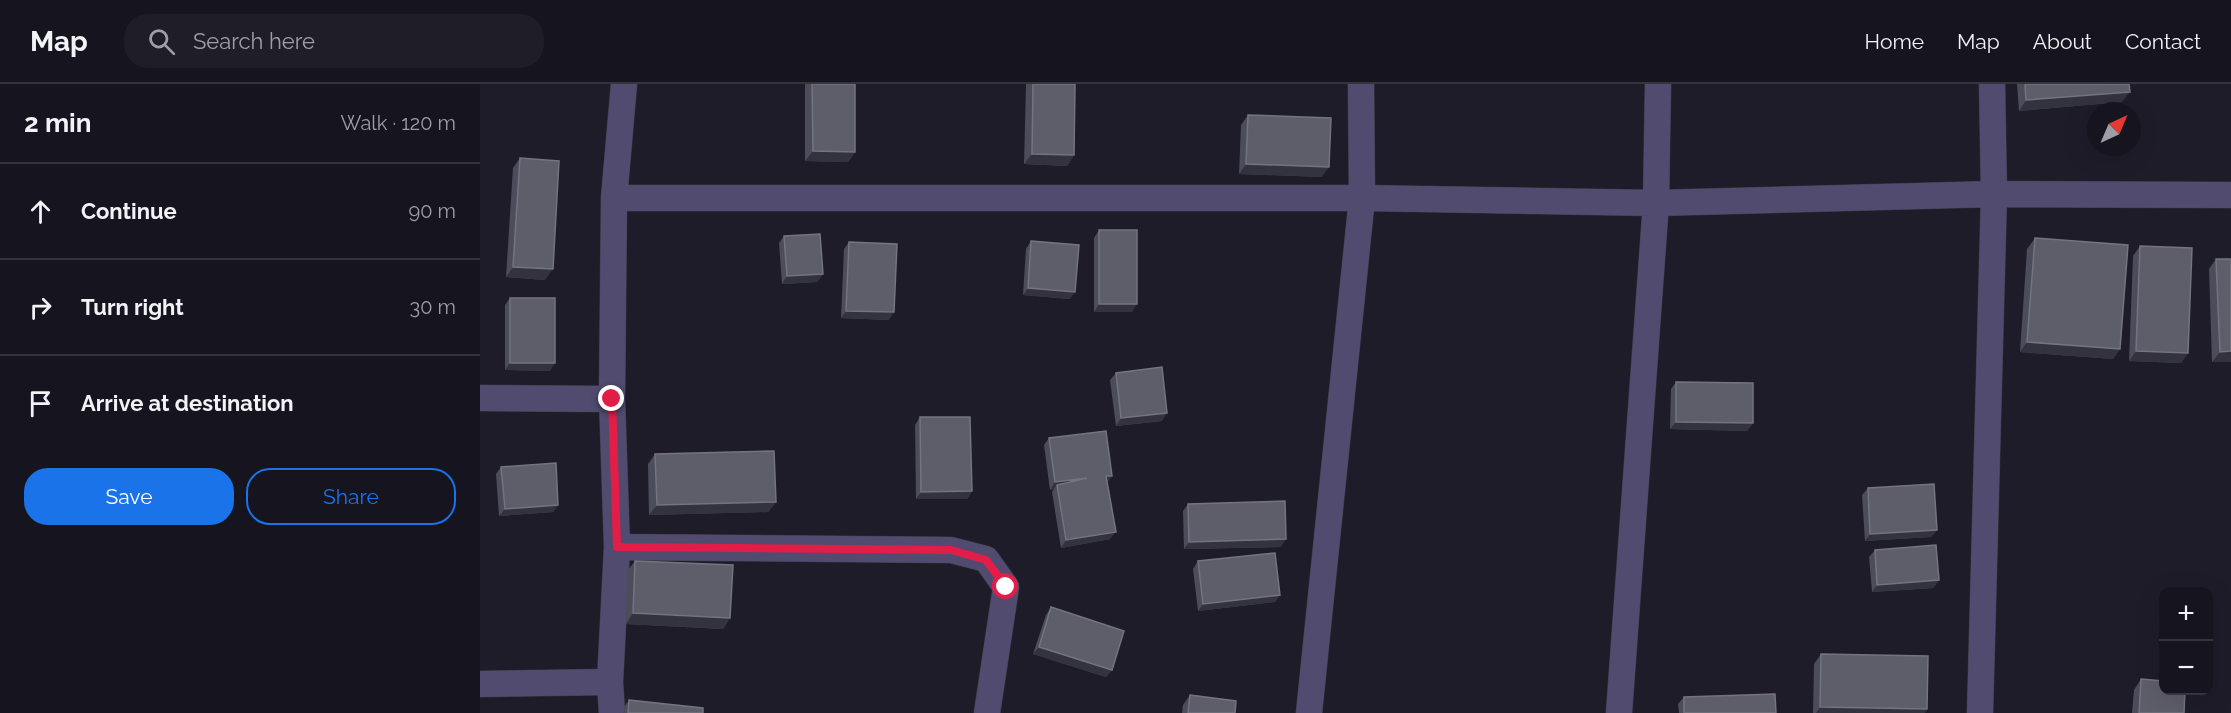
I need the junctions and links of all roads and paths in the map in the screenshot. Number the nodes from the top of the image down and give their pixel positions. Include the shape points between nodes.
1 (624, 84) edge
2 (1361, 84) edge
3 (1658, 84) edge
4 (1992, 84) edge
5 (1994, 194) junction
6 (2231, 195) edge
7 (614, 198) junction
8 (1362, 198) junction
9 (1656, 203) junction
10 (480, 398) edge
11 (612, 399) junction
12 (617, 547) junction
13 (610, 682) junction
14 (480, 684) edge
15 (612, 713) edge
16 (987, 713) edge
17 (1309, 713) edge
18 (1618, 713) edge
19 (1980, 713) edge

1 - 7 street
2 - 8 street
3 - 9 street
4 - 5 street
5 - 6 street
5 - 9 street
5 - 19 street
7 - 8 street
7 - 11 street
8 - 9 street
8 - 17 street
9 - 18 street
10 - 11 street
11 - 12 street
12 - 13 street
12 - 16 street via 951,550 986,560 1006,587
13 - 14 street
13 - 15 street

